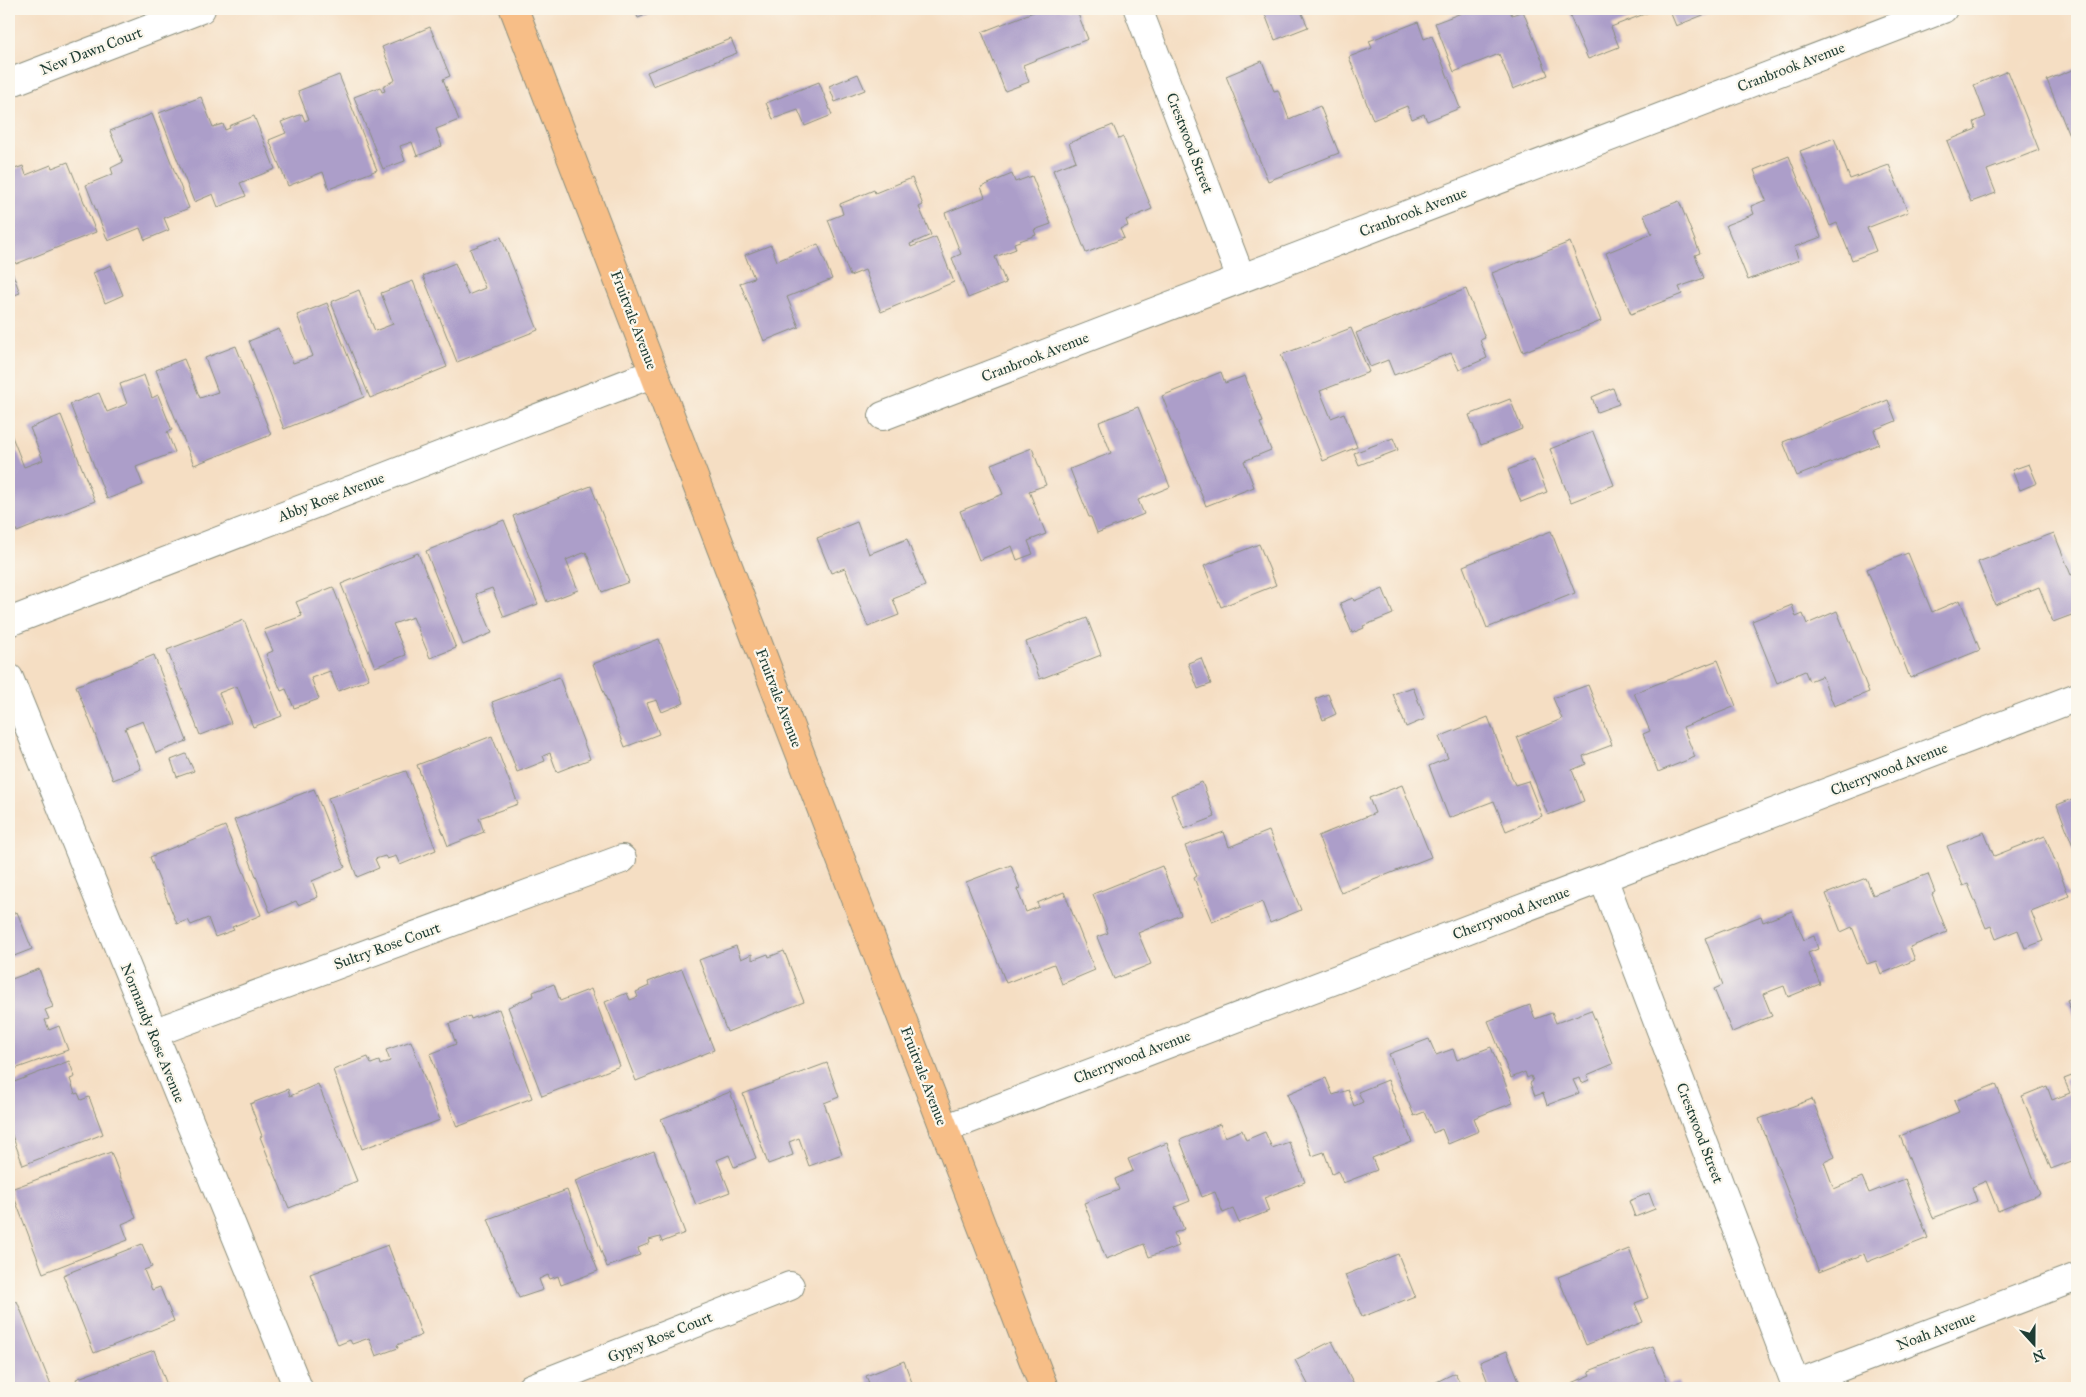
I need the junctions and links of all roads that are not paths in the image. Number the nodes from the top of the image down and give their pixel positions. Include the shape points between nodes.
1 (201, 9) edge
2 (514, 9) edge
3 (1138, 9) edge
4 (1943, 9) edge
5 (9, 83) edge
6 (1241, 278) junction
7 (654, 373) junction
8 (882, 416) dead end
9 (9, 622) edge
10 (9, 678) edge
11 (2077, 697) edge
12 (622, 859) dead end
13 (1603, 878) junction
14 (153, 1033) junction
15 (944, 1129) junction
16 (2077, 1277) edge
17 (790, 1286) dead end
18 (1796, 1386) edge
19 (298, 1388) edge
20 (531, 1388) edge
21 (1044, 1388) edge

1 - 5 street, New Dawn Court
2 - 7 main road, Fruitvale Avenue
3 - 6 street, Crestwood Street
4 - 6 street, Cranbrook Avenue
6 - 8 street, Cranbrook Avenue
7 - 9 street, Abby Rose Avenue
7 - 15 main road, Fruitvale Avenue
10 - 14 street, Normandy Rose Avenue
11 - 13 street, Cherrywood Avenue
12 - 14 street, Sultry Rose Court
13 - 15 street, Cherrywood Avenue
13 - 18 street, Crestwood Street
14 - 19 street, Normandy Rose Avenue
15 - 21 main road, Fruitvale Avenue
16 - 18 street, Noah Avenue
17 - 20 street, Gypsy Rose Court

